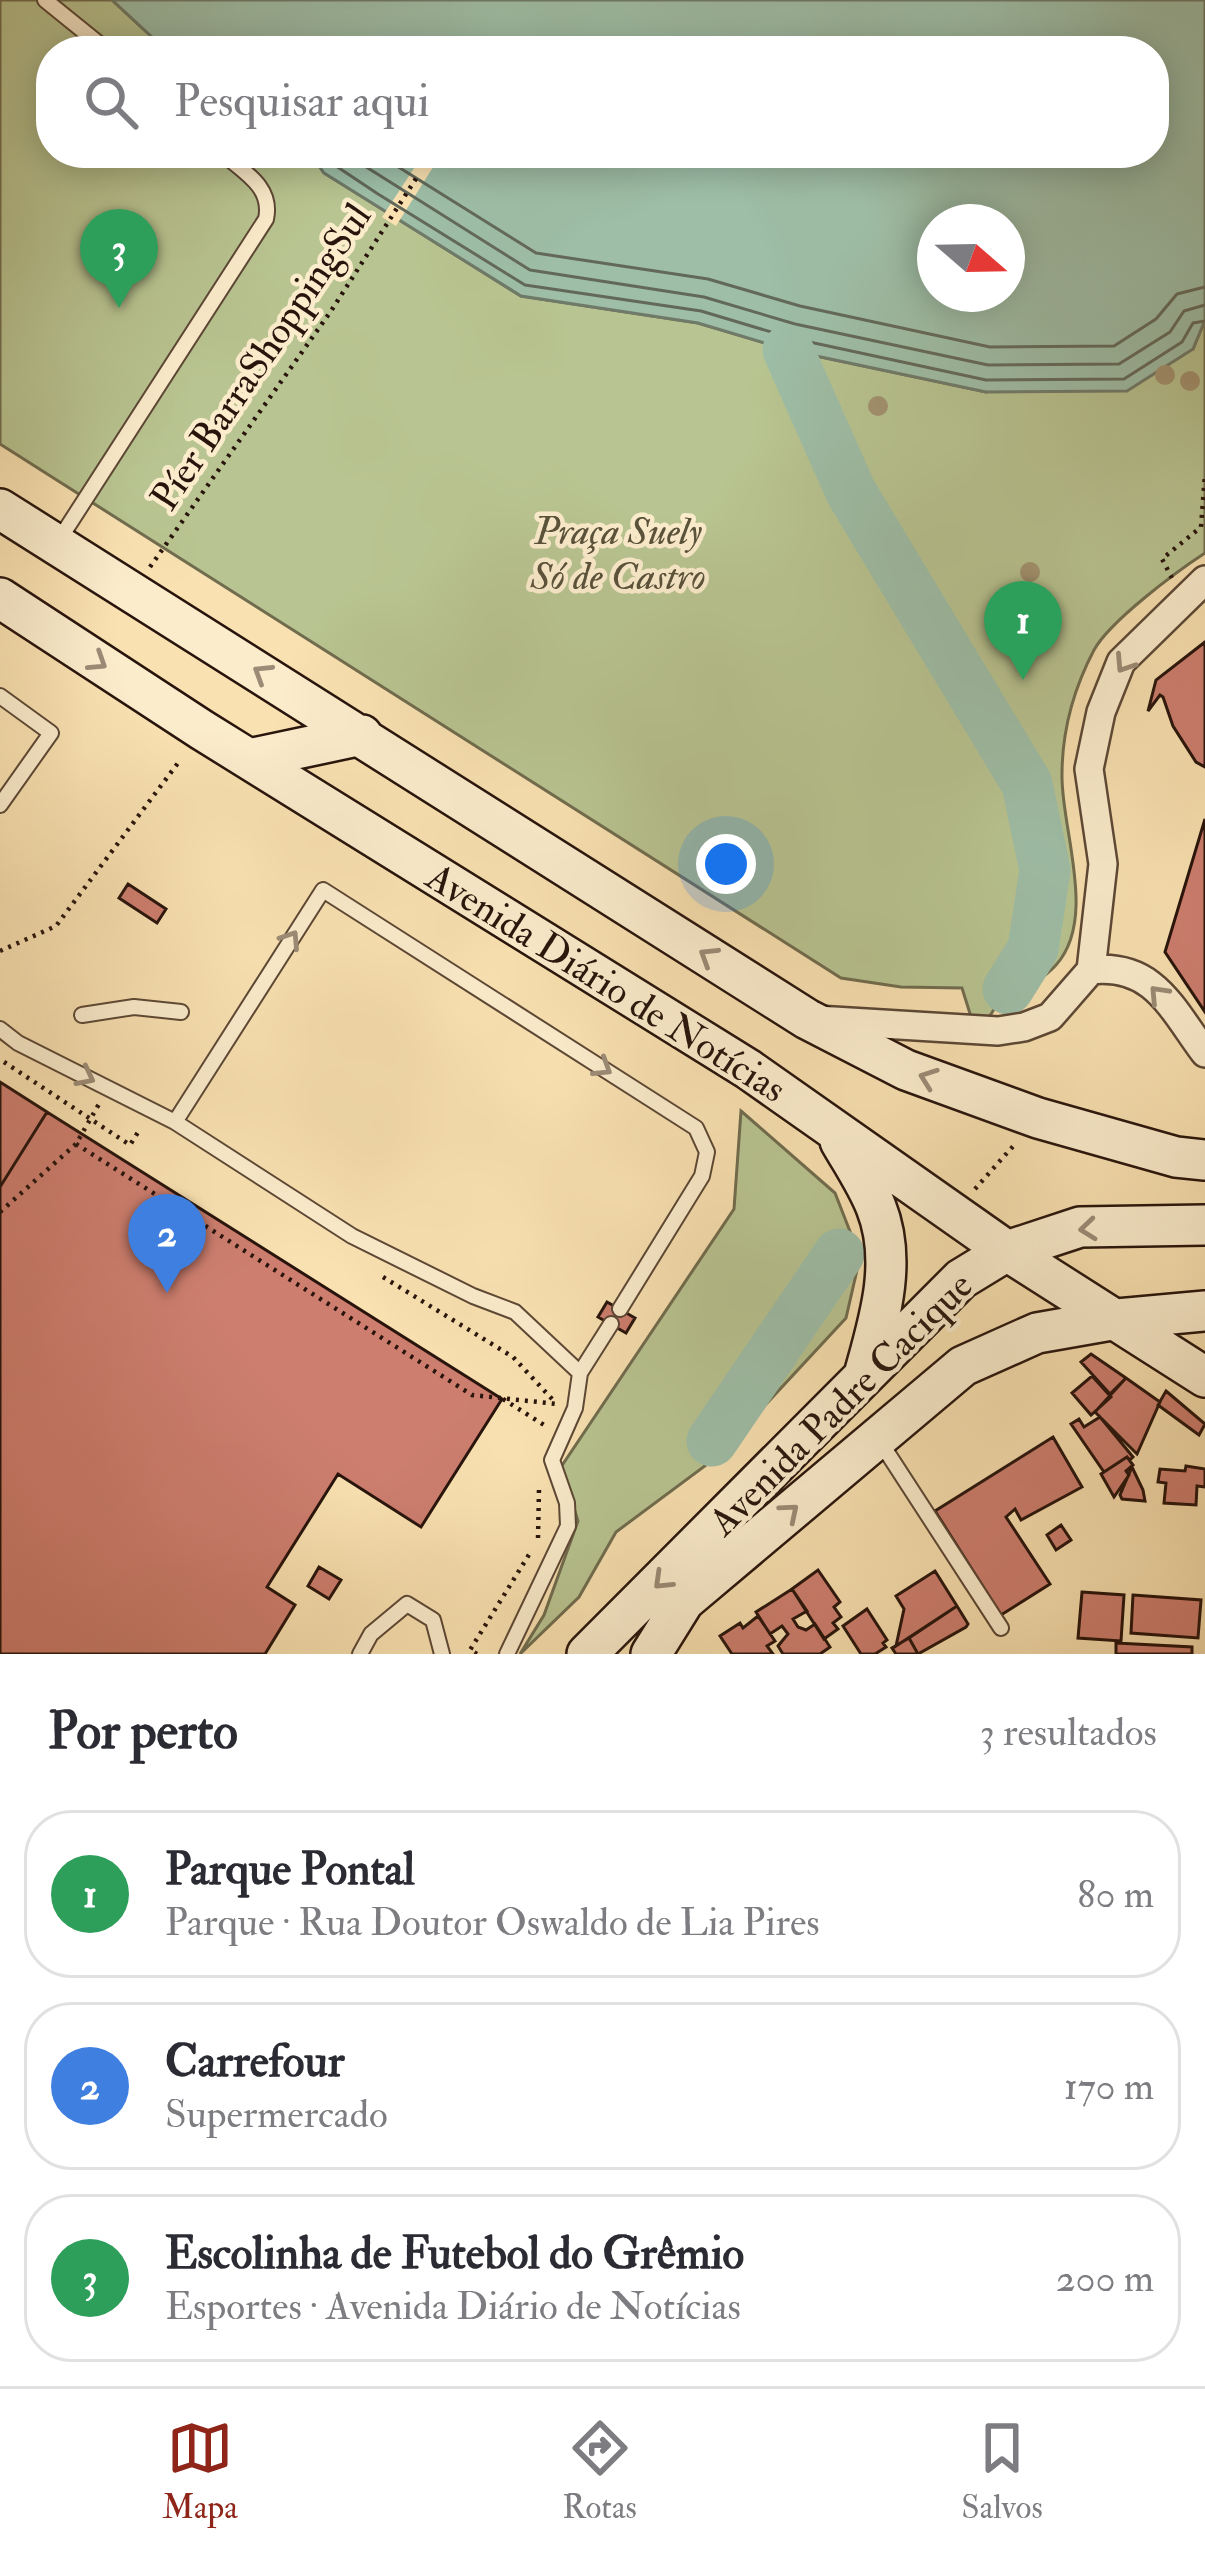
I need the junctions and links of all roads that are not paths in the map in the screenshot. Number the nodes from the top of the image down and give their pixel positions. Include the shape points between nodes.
1 (45, 0) edge
2 (89, 36) edge
3 (240, 168) edge
4 (0, 509) edge
5 (57, 545) junction
6 (1205, 580) edge
7 (0, 598) edge
8 (0, 696) edge
9 (362, 735) junction
10 (250, 759) junction
11 (0, 805) edge
12 (1091, 970) junction
13 (181, 1012) dead end
14 (82, 1015) dead end
15 (807, 1019) junction
16 (0, 1029) edge
17 (1205, 1053) edge
18 (175, 1122) junction
19 (834, 1131) junction
20 (1205, 1160) edge
21 (1205, 1225) edge
22 (1007, 1251) junction
23 (620, 1310) dead end
24 (1205, 1311) edge
25 (1117, 1319) junction
26 (611, 1324) dead end
27 (580, 1373) junction
28 (1205, 1377) edge
29 (862, 1379) junction
30 (879, 1439) junction
31 (1001, 1628) dead end
32 (360, 1654) edge
33 (442, 1654) edge
34 (508, 1654) edge
35 (587, 1654) edge
36 (651, 1654) edge

1 - 2 lane
3 - 5 lane via 263,189 266,219
4 - 5 main road, Avenida Diário de Notícias
9 -> 5 main road, Avenida Diário de Notícias
6 -> 12 street via 1121,662 1101,712 1089,769 1103,864
7 -> 10 main road, Avenida Diário de Notícias
8 - 11 lane via 51,733
9 - 10 main road
15 -> 9 main road, Avenida Diário de Notícias
10 - 19 main road, Avenida Diário de Notícias via 748,1069
12 - 15 street via 1050,1017 1024,1028
17 -> 12 street via 1156,987 1136,973
13 - 14 lane via 134,1007
20 -> 15 main road, Avenida Diário de Notícias via 1038,1118 906,1070
16 -> 18 lane
18 -> 23 lane via 323,890 696,1128 707,1152 702,1176
18 - 27 lane via 352,1236 515,1312
19 - 22 main road, Avenida Diário de Notícias
19 - 29 main road via 877,1209 886,1255 883,1308
21 -> 22 main road, Avenida Padre Cacique via 1080,1227
22 - 25 main road, Avenida Diário de Notícias
22 - 29 main road, Avenida Padre Cacique via 961,1279
24 - 25 main road, Avenida Padre Cacique
25 - 28 main road, Avenida Diário de Notícias
25 - 30 main road, Avenida Padre Cacique via 1037,1334 963,1366
26 - 27 lane
27 - 34 lane via 552,1460 568,1526
29 -> 35 main road, Avenida Padre Cacique
30 - 31 lane
36 -> 30 main road, Avenida Padre Cacique via 684,1600
32 - 33 lane via 407,1604 433,1620

